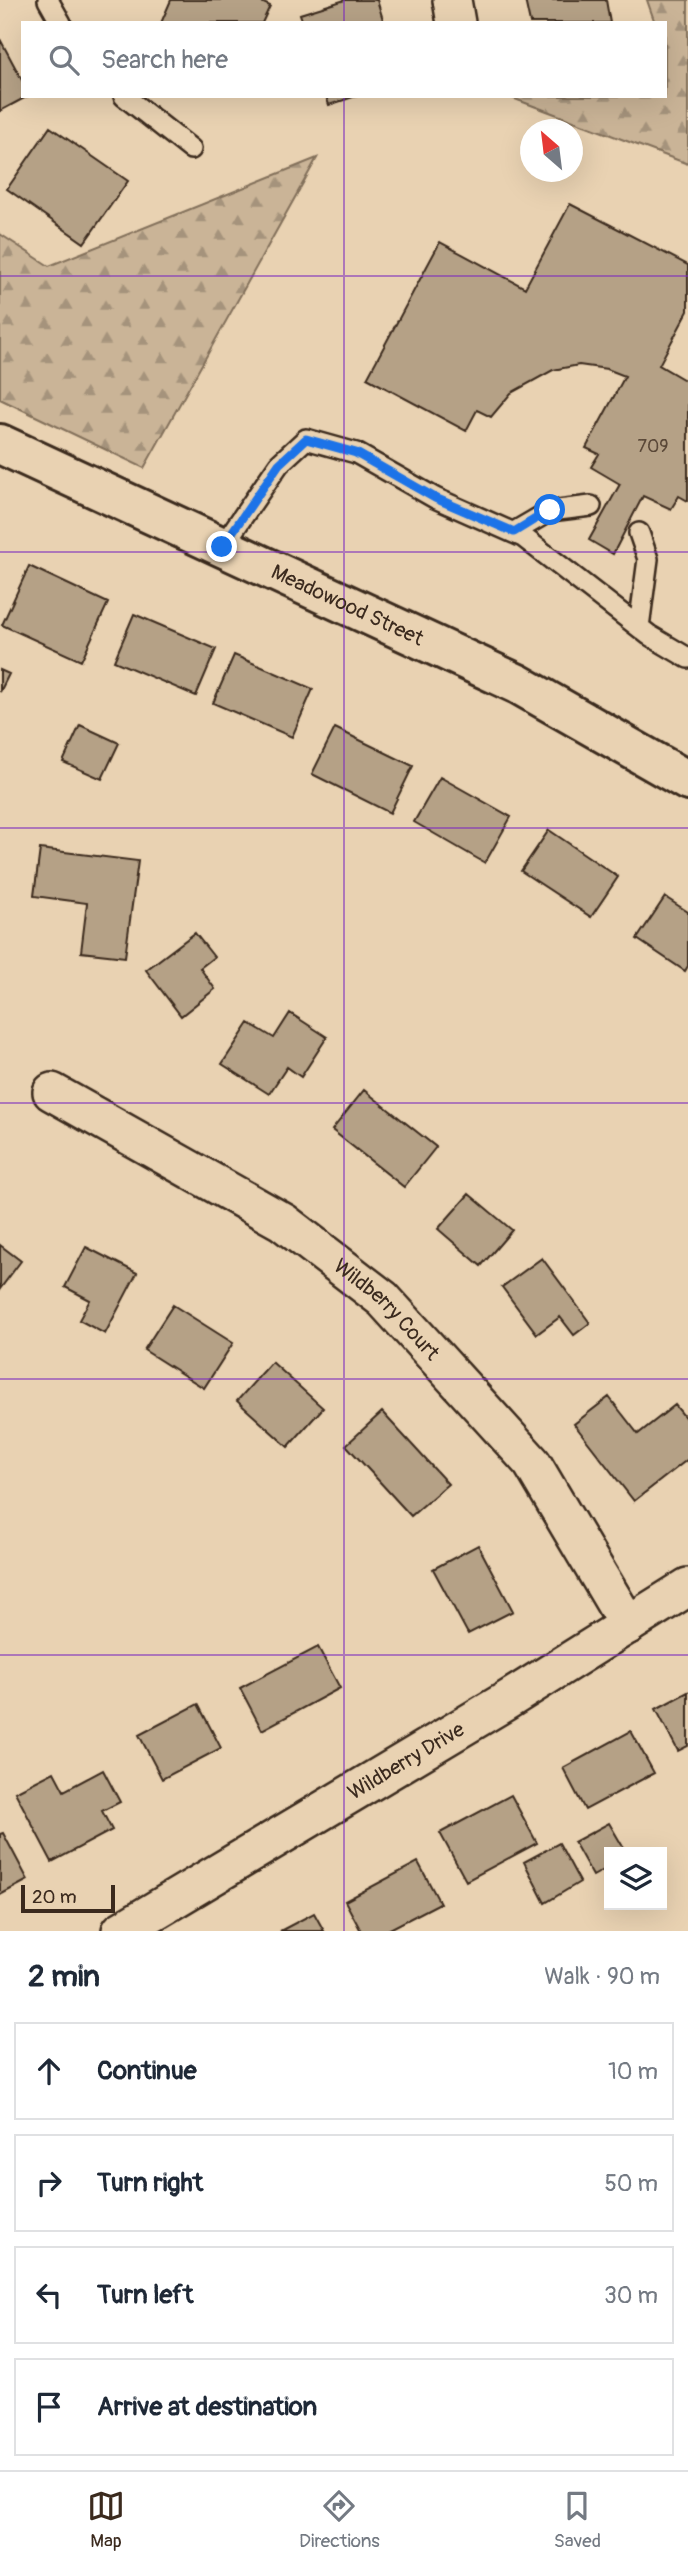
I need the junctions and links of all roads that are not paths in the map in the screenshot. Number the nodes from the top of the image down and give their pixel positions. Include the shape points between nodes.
1 (48, 0) edge
2 (452, 0) edge
3 (60, 21) edge
4 (456, 21) edge
5 (127, 98) edge
6 (191, 149) dead end
7 (0, 444) edge
8 (591, 506) dead end
9 (514, 532) junction
10 (639, 533) dead end
11 (222, 547) junction
12 (639, 627) junction
13 (688, 659) edge
14 (688, 781) edge
15 (52, 1092) dead end
16 (688, 1587) edge
17 (628, 1625) junction
18 (121, 1931) edge

1 - 3 lane
2 - 4 street
5 - 6 lane
7 - 11 street, Meadowood Street
8 - 9 lane via 550,510
9 - 11 lane via 435,498 356,453 306,439 279,464
9 - 12 lane
10 - 12 lane via 648,559
11 - 14 street, Meadowood Street via 518,684
12 - 13 lane
15 - 17 street, Wildberry Court via 283,1222 383,1299 532,1463
16 - 17 street, Wildberry Drive
17 - 18 street, Wildberry Drive

